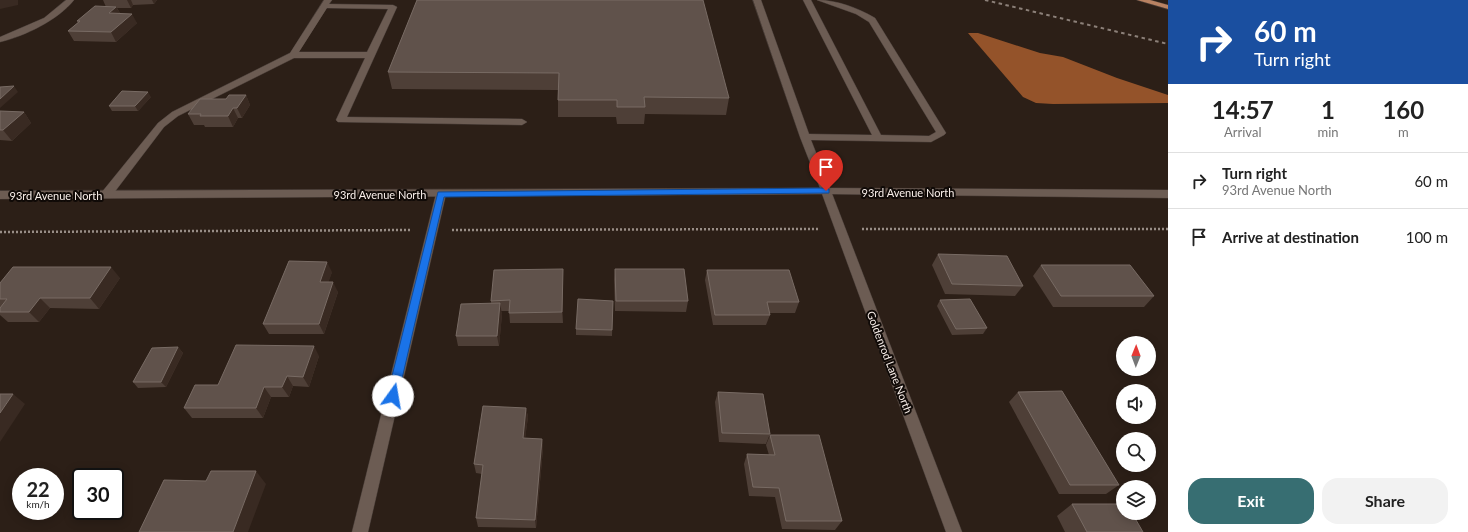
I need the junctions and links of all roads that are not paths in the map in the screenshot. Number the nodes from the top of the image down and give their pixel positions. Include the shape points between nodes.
1 (70, 0) edge
2 (757, 0) edge
3 (807, 0) edge
4 (822, 0) edge
5 (1141, 0) edge
6 (1162, 0) edge
7 (1168, 1) edge
8 (326, 3) edge
9 (1168, 7) edge
10 (0, 40) edge
11 (293, 55) junction
12 (370, 55) junction
13 (522, 122) dead end
14 (805, 137) junction
15 (878, 138) junction
16 (826, 191) junction
17 (441, 194) junction
18 (1168, 194) edge
19 (106, 195) junction
20 (0, 196) edge
21 (360, 532) edge
22 (954, 532) edge

1 - 10 street via 50,17
2 - 14 street, Goldenrod Lane North
3 - 15 street
4 - 15 street via 860,12 872,20 940,133 931,139
5 - 9 highway
6 - 7 highway
8 - 11 street
8 - 12 street via 393,7
11 - 12 street
11 - 19 street via 175,114 161,125
12 - 13 street via 341,120
14 - 15 street
14 - 16 street, Goldenrod Lane North
16 - 17 street, 93rd Avenue North
16 - 18 street, 93rd Avenue North
16 - 22 street, Goldenrod Lane North
17 - 19 street, 93rd Avenue North
17 - 21 street
19 - 20 street, 93rd Avenue North

